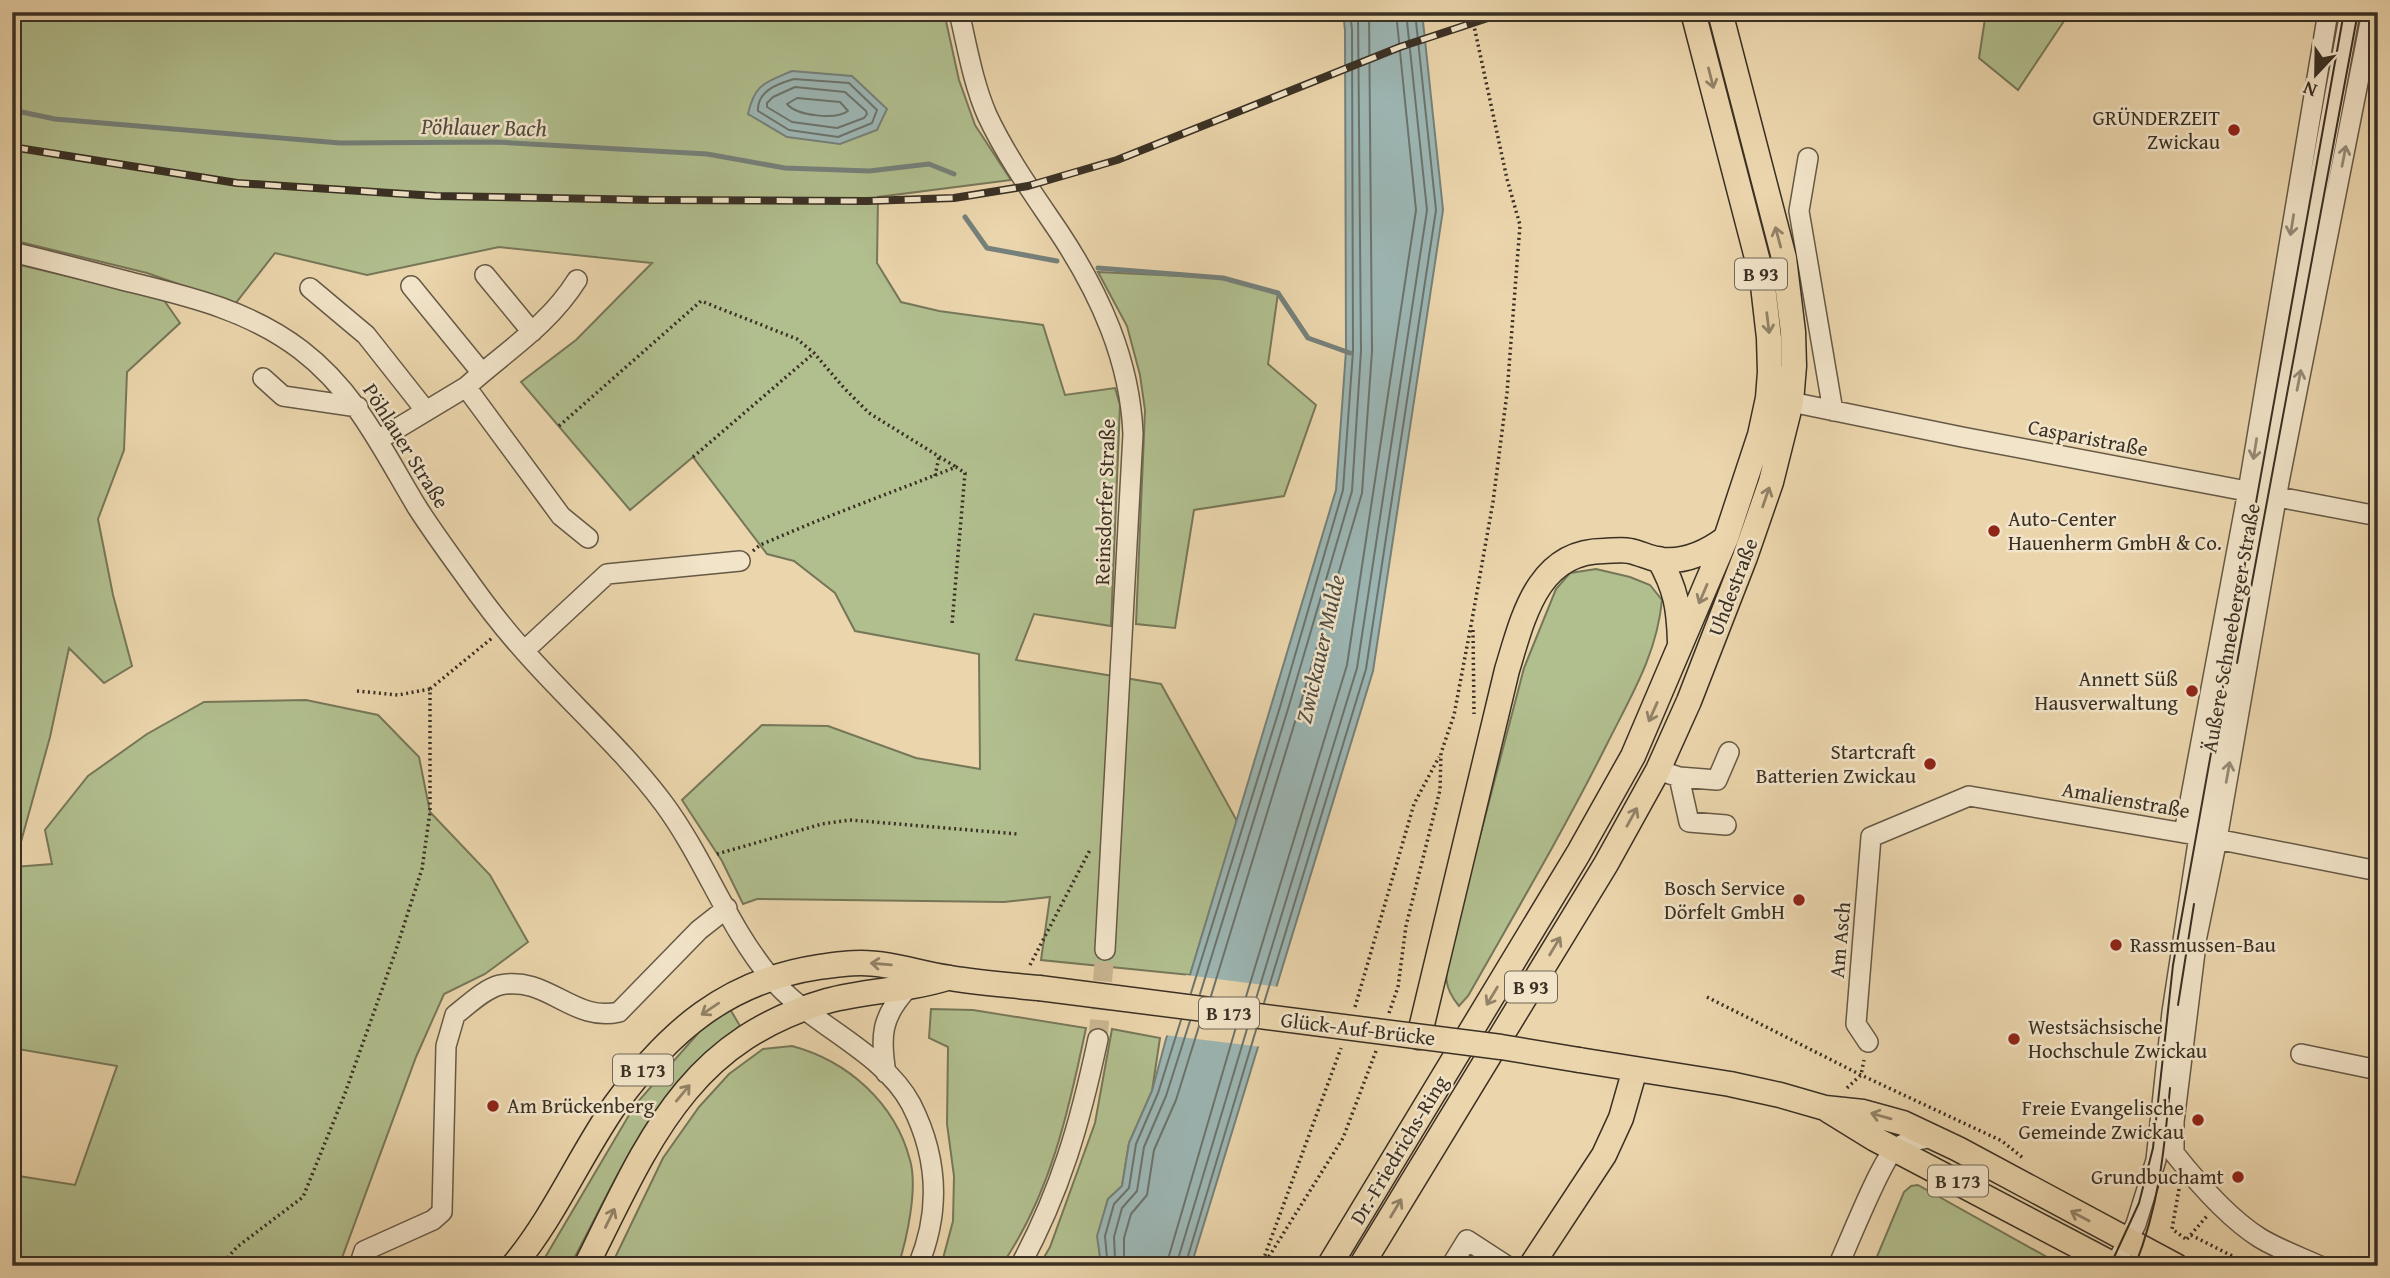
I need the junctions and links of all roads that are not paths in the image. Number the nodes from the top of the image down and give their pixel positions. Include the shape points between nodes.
1 (959, 12) edge
2 (1693, 12) edge
3 (1720, 12) edge
4 (2328, 12) edge
5 (2350, 12) edge
6 (2372, 12) edge
7 (2372, 45) edge
8 (1808, 158) dead end
9 (12, 252) edge
10 (485, 275) dead end
11 (577, 280) dead end
12 (411, 286) dead end
13 (310, 288) dead end
14 (532, 332) junction
15 (482, 373) junction
16 (263, 378) dead end
17 (466, 387) junction
18 (1791, 402) junction
19 (358, 407) junction
20 (426, 411) junction
21 (1833, 411) junction
22 (378, 440) junction
23 (2263, 494) junction
24 (2378, 516) edge
25 (588, 538) dead end
26 (1726, 538) junction
27 (1659, 559) junction
28 (740, 561) road end
29 (1680, 649) junction
30 (524, 651) junction
31 (1729, 752) dead end
32 (1668, 774) junction
33 (1726, 825) dead end
34 (2200, 836) junction
35 (1871, 837) joint
36 (1578, 854) joint
37 (2378, 871) edge
38 (727, 908) junction
39 (1105, 950) tunnel mouth
40 (770, 977) junction
41 (947, 978) junction
42 (907, 989) junction
43 (802, 1010) junction
44 (1419, 1037) junction
45 (1098, 1039) tunnel mouth
46 (1868, 1042) road end
47 (2301, 1054) dead end
48 (1635, 1069) junction
49 (2378, 1070) edge
50 (886, 1073) junction
51 (1825, 1108) junction
52 (1457, 1109) joint
53 (1933, 1138) junction
54 (1895, 1149) junction
55 (2128, 1242) junction
56 (359, 1266) edge
57 (513, 1266) edge
58 (586, 1266) edge
59 (918, 1266) edge
60 (1020, 1266) edge
61 (1329, 1266) edge
62 (1361, 1266) edge
63 (1451, 1266) edge
64 (1507, 1266) edge
65 (1531, 1266) edge
66 (1838, 1266) edge
67 (2116, 1266) edge
68 (2176, 1266) edge
69 (2320, 1266) edge

1 - 39 street, Reinsdorfer Straße via 987,115 1092,287 1111,328 1131,402
2 -> 26 main road, Uhdestraße / B 93 via 1762,277 1769,338 1768,398
18 -> 3 main road, Uhdestraße / B 93 via 1793,332 1784,258
4 -> 23 street, Äußere Schneeberger Straße
5 - 23 street, Äußere Schneeberger Straße
6 - 7 street, Äußere Schneeberger Straße
23 -> 7 street, Äußere Schneeberger Straße
8 - 21 street via 1799,211
9 - 19 street, Pöhlauer Straße via 236,312 272,329 302,351 329,373
10 - 14 street
11 - 14 street via 563,303
12 - 15 street
13 - 20 street via 366,335
14 - 15 street
15 - 17 street
16 - 19 street via 284,396
17 - 20 street
17 - 25 street via 561,516
18 - 21 street, Casparistraße
32 -> 18 main road, Uhdestraße / B 93 via 1689,701 1771,482
19 - 22 street, Pöhlauer Straße
20 - 22 street
21 - 23 street, Casparistraße
22 - 30 street, Pöhlauer Straße via 419,510
23 - 24 street, Casparistraße
23 - 34 street, Äußere Schneeberger Straße
34 -> 23 street, Äußere Schneeberger Straße
26 - 27 main road via 1709,551 1682,559
26 -> 29 main road, Uhdestraße / B 93
27 - 29 main road via 1676,597
27 - 44 main road via 1627,550 1586,551 1561,562 1539,585 1525,613 1491,733
28 - 30 street via 607,574
29 -> 36 main road, Uhdestraße / B 93 via 1633,756
30 - 38 street, Pöhlauer Straße via 664,804
31 - 32 street via 1717,780
32 - 33 street via 1689,822
52 -> 32 main road, Uhdestraße / B 93 via 1606,864
34 - 35 street, Amalienstraße via 1969,796
34 - 37 street, Amalienstraße
34 - 55 street, Äußere Schneeberger Straße via 2172,1012 2158,1149 2150,1188
34 - 69 street, Äußere Schneeberger Straße via 2197,936 2174,1153 2240,1224 2262,1240
35 - 46 street, Am Asch via 1856,1024
36 -> 61 main road, Dr.-Friedrichs-Ring / B 93
38 - 40 street, Pöhlauer Straße
38 - 56 street via 699,930 619,1012 589,1014 521,984 498,985 455,1015 446,1046 442,1212 364,1251
41 -> 40 main road, B 173 via 862,963
40 - 43 street, Pöhlauer Straße
40 -> 57 main road, B 173 via 730,995 692,1021 654,1057 614,1107
41 - 42 main road, B 173
41 - 44 main road, Glück-Auf-Brücke / B 173, bridge
42 - 43 main road, B 173 via 843,998
42 - 50 street via 890,1010 882,1035
43 - 50 street
58 -> 43 main road, B 173 via 658,1127 679,1097 703,1070 744,1037
44 - 48 main road, Glück-Auf-Brücke / B 173, bridge
45 - 60 street via 1081,1117 1058,1188
47 - 49 street
48 - 51 main road, B 173 via 1730,1084
48 - 65 main road via 1604,1155
50 - 59 street via 908,1099 931,1154 933,1217
53 -> 51 main road, B 173 via 1881,1116
51 - 54 main road, B 173
62 -> 52 main road, Dr.-Friedrichs-Ring / B 93
53 - 54 street
55 -> 53 main road, B 173
54 - 66 street
54 - 67 main road, B 173
55 - 67 street, Äußere Schneeberger Straße
55 - 68 main road, B 173
63 - 64 street via 1467,1240

